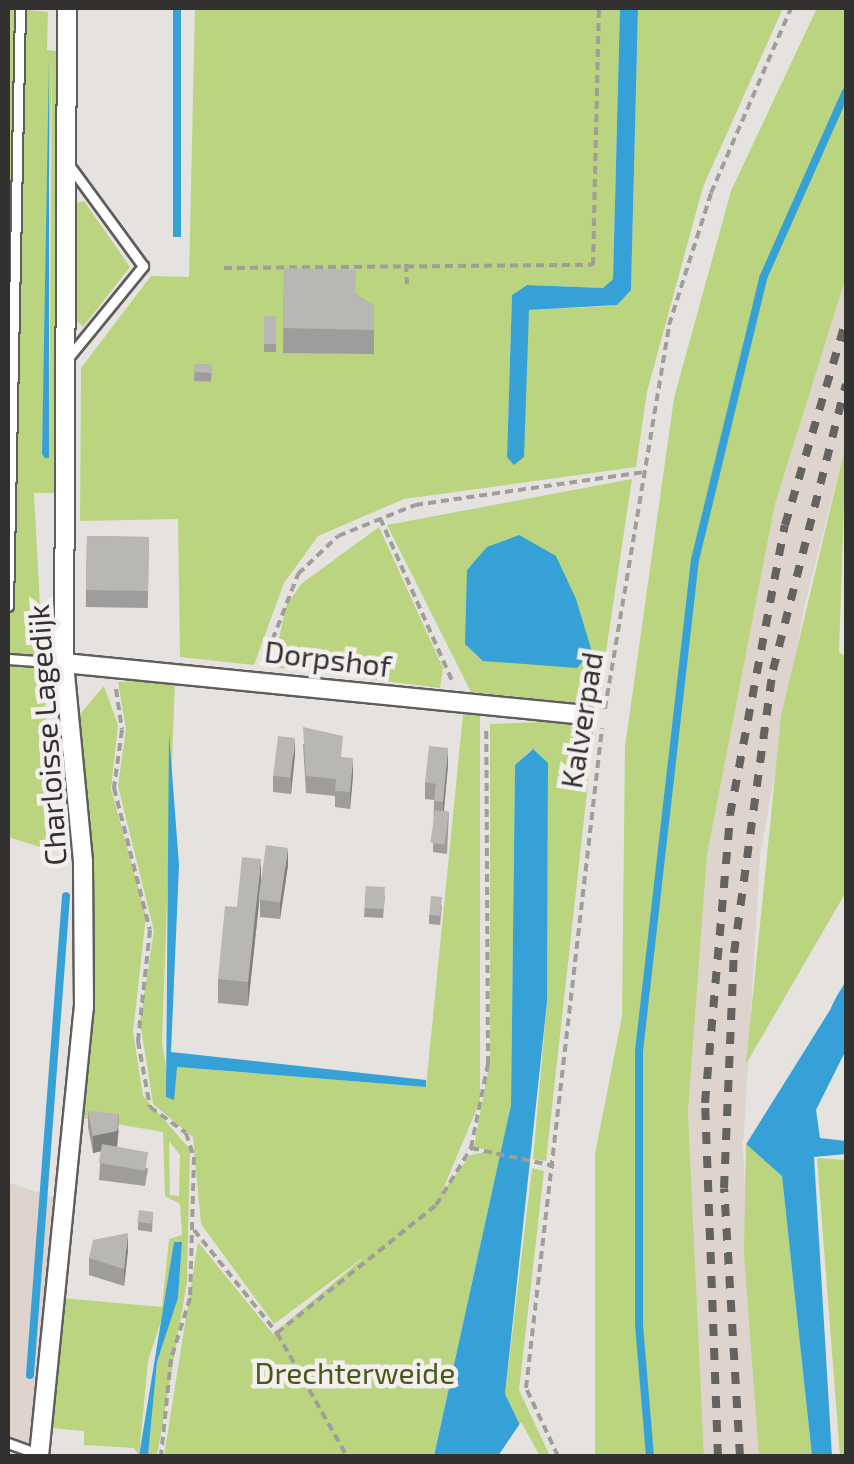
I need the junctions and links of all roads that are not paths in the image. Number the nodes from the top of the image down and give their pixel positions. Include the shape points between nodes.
1 (20, 8) edge
2 (67, 8) edge
3 (67, 162) junction
4 (67, 359) junction
5 (8, 606) edge
6 (8, 659) edge
7 (64, 663) junction
8 (585, 715) dead end
9 (8, 1443) edge
10 (39, 1455) edge

1 - 5 lane
2 - 3 street, Charloisse Lagedijk
3 - 4 street, Charloisse Lagedijk
3 - 4 lane via 143,266
4 - 7 street, Charloisse Lagedijk
6 - 7 lane
7 - 8 street, Dorpshof via 260,677
7 - 10 street, Charloisse Lagedijk via 83,861 84,1008
9 - 10 lane

